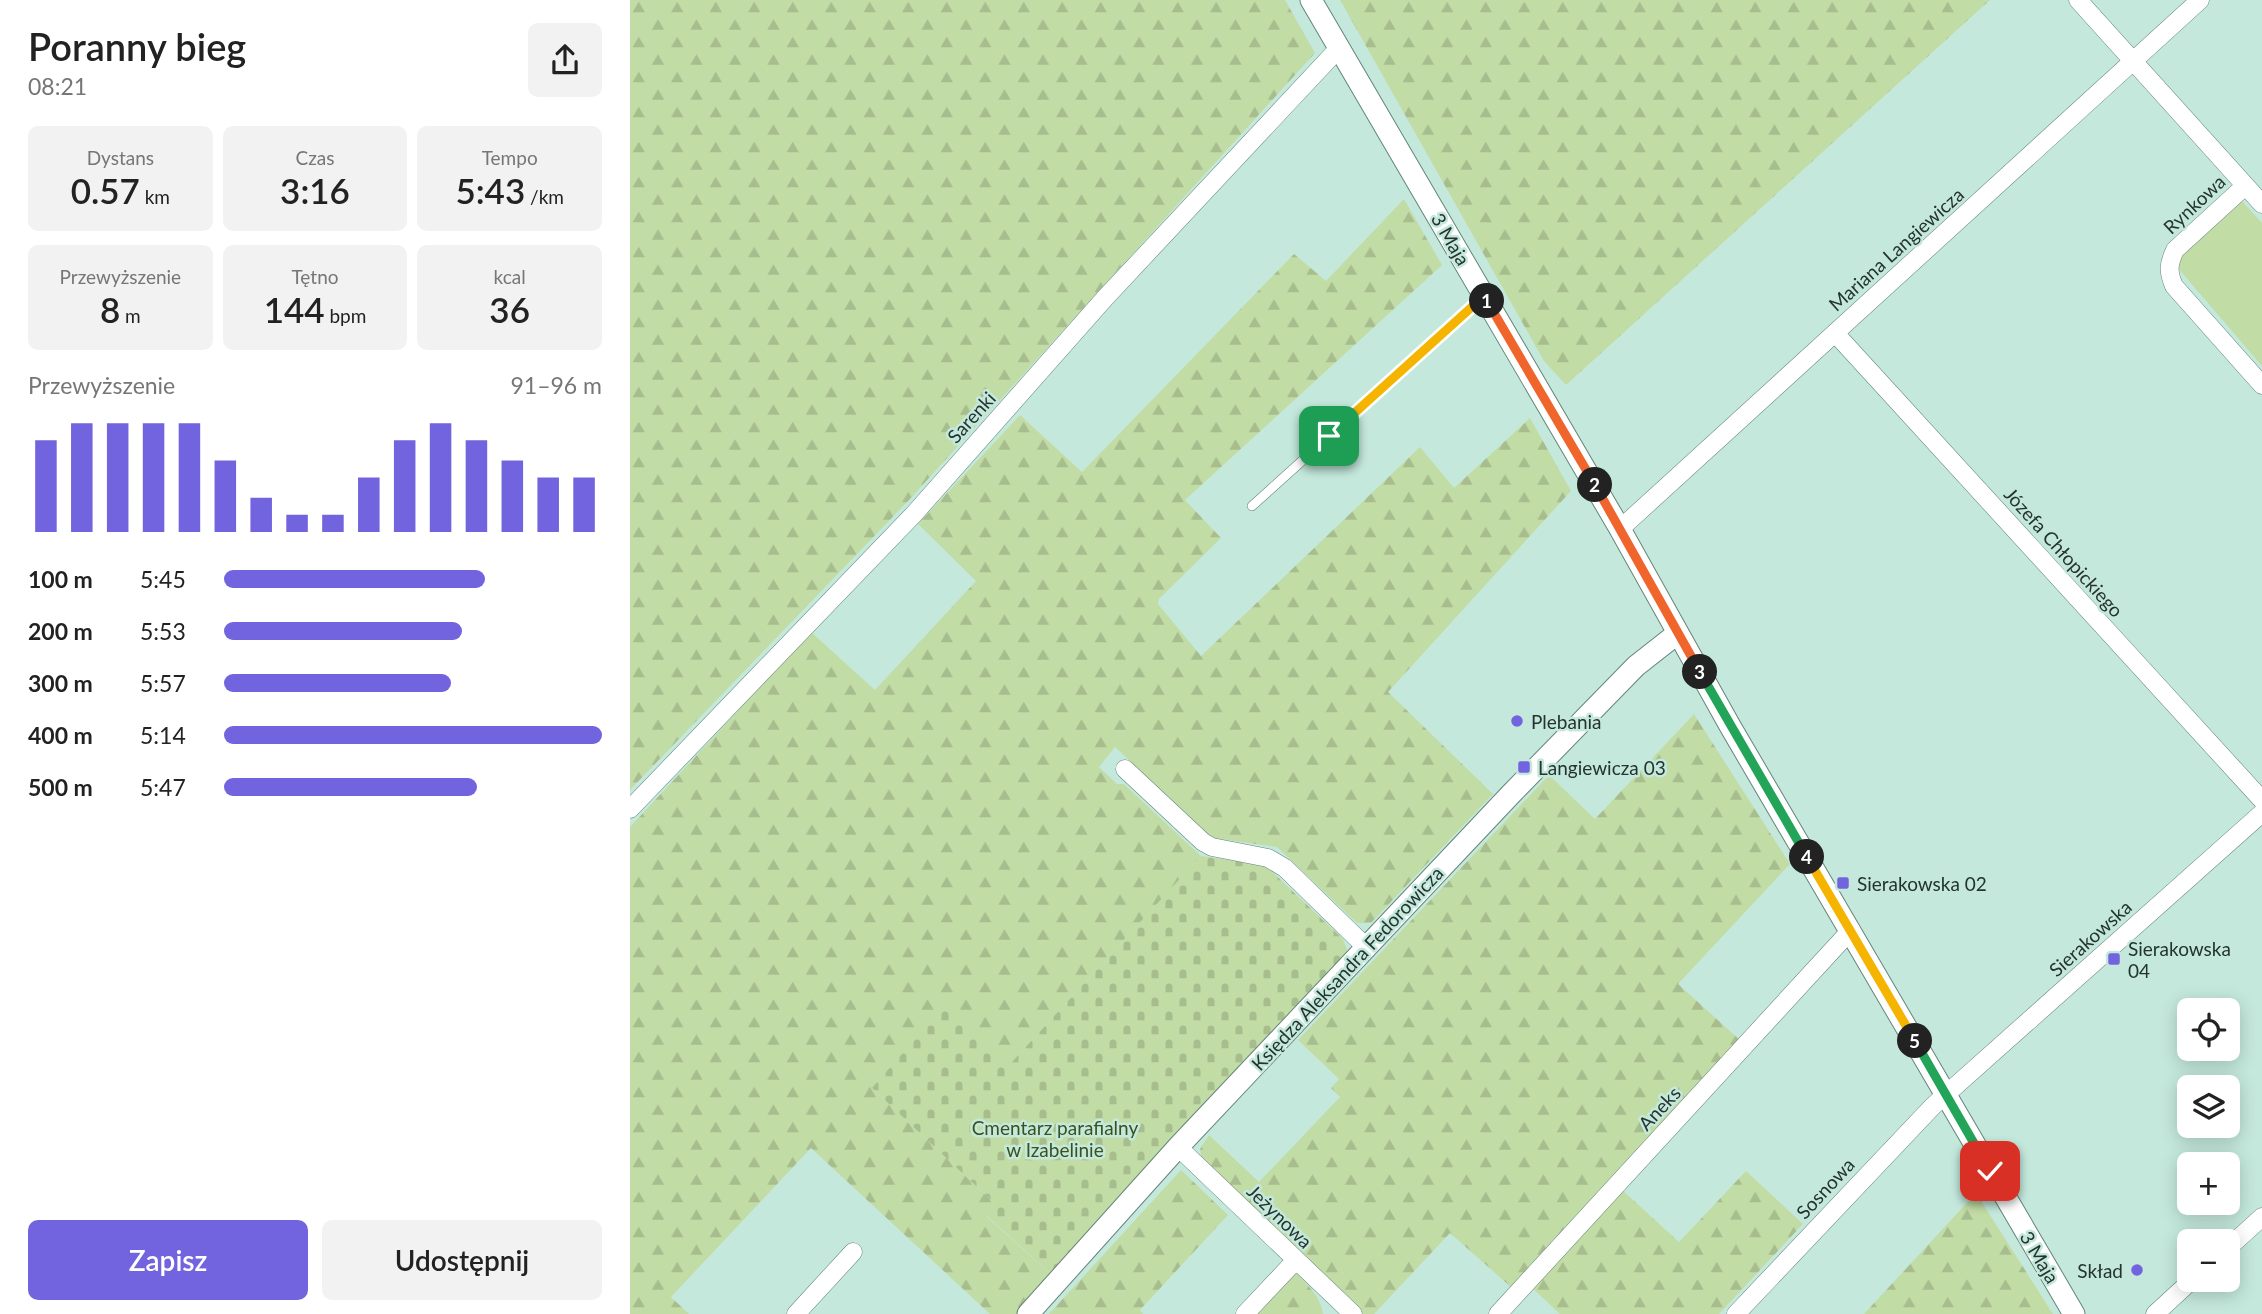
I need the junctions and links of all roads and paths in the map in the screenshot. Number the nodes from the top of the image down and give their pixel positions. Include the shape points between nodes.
1 (1311, 0) edge
2 (2078, 0) edge
3 (2200, 0) edge
4 (1339, 48) junction
5 (2134, 61) junction
6 (2245, 186) junction
7 (2262, 204) edge
8 (1484, 296) junction
9 (1835, 333) junction
10 (2262, 385) edge
11 (1252, 506) dead end
12 (1620, 529) junction
13 (1678, 633) junction
14 (1125, 769) dead end
15 (2262, 800) edge
16 (630, 809) edge
17 (2262, 813) edge
18 (1851, 930) junction
19 (1367, 948) junction
20 (1947, 1094) junction
21 (1178, 1147) junction
22 (2262, 1217) edge
23 (2240, 1237) edge
24 (853, 1252) dead end
25 (1295, 1261) junction
26 (2179, 1292) edge
27 (796, 1314) edge
28 (1028, 1314) edge
29 (1245, 1314) edge
30 (1353, 1314) edge
31 (1498, 1314) edge
32 (1736, 1314) edge
33 (2074, 1314) edge
34 (2155, 1314) edge

1 - 4 street, 3 Maja
2 - 5 street, Rynkowa
3 - 5 street, Mariana Langiewicza
4 - 8 street, 3 Maja
4 - 16 street, Sarenki via 1105,298 914,514
5 - 6 street, Rynkowa
5 - 9 street, Mariana Langiewicza
6 - 7 street
6 - 10 street, Rynkowa via 2175,250 2168,273
8 - 11 lane
8 - 12 street, 3 Maja
9 - 12 street, Mariana Langiewicza
9 - 15 street, Józefa Chłopickiego
12 - 13 street, 3 Maja
13 - 18 street, 3 Maja
13 - 19 street, Księdza Aleksandra Fedorowicza via 1636,666
14 - 19 street via 1203,842 1268,858 1285,868
17 - 20 street, Sierakowska
18 - 20 street, 3 Maja
18 - 31 street, Aneks
19 - 21 street, Księdza Aleksandra Fedorowicza
20 - 32 street, Sosnowa
20 - 33 street, 3 Maja
21 - 25 street, Jeżynowa
21 - 28 street, Księdza Aleksandra Fedorowicza
22 - 23 street
24 - 27 street
25 - 29 street
25 - 30 street, Jeżynowa
26 - 34 street

